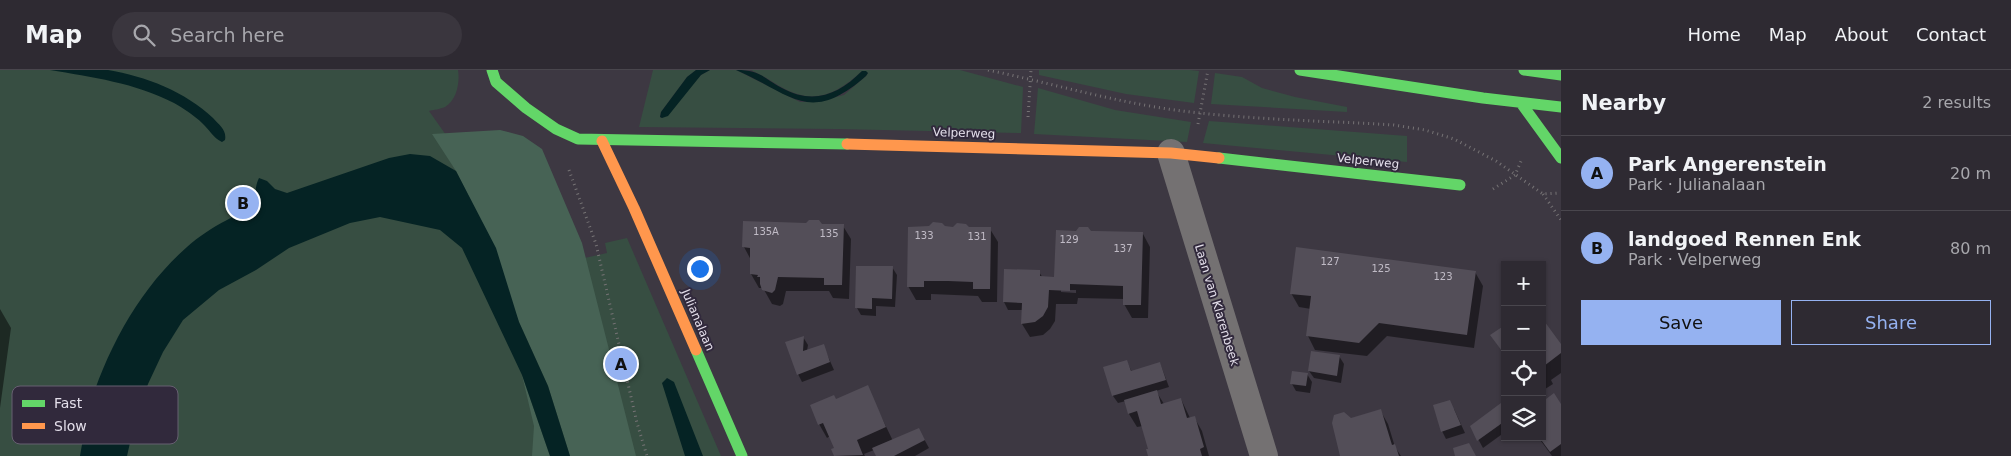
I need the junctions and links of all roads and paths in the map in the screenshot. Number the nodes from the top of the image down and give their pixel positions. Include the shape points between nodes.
1 (492, 70) edge
2 (988, 70) edge
3 (1031, 70) edge
4 (1208, 70) edge
5 (1300, 70) edge
6 (1524, 70) edge
7 (1561, 75) edge
8 (1031, 80) junction
9 (1521, 104) junction
10 (1561, 108) edge
11 (1200, 113) junction
12 (556, 130) junction
13 (602, 141) junction
14 (1171, 153) junction
15 (1561, 158) edge
16 (1460, 184) dead end
17 (1561, 193) edge
18 (1543, 194) junction
19 (1561, 220) edge
20 (647, 456) edge
21 (742, 456) edge
22 (1264, 456) edge

1 - 12 street, Velperweg via 496,82
2 - 8 path
3 - 8 path
4 - 11 path
5 - 9 street
6 - 7 street
8 - 11 path via 1137,104
9 - 10 street
9 - 15 street
11 - 18 path via 1394,125 1425,130 1454,139 1496,161
12 - 13 street, Velperweg via 578,139
12 - 20 path via 596,244
13 - 14 street, Velperweg
13 - 21 street, Julianalaan
14 - 16 street, Velperweg
14 - 22 street, Laan van Klarenbeek
17 - 18 path
18 - 19 path

